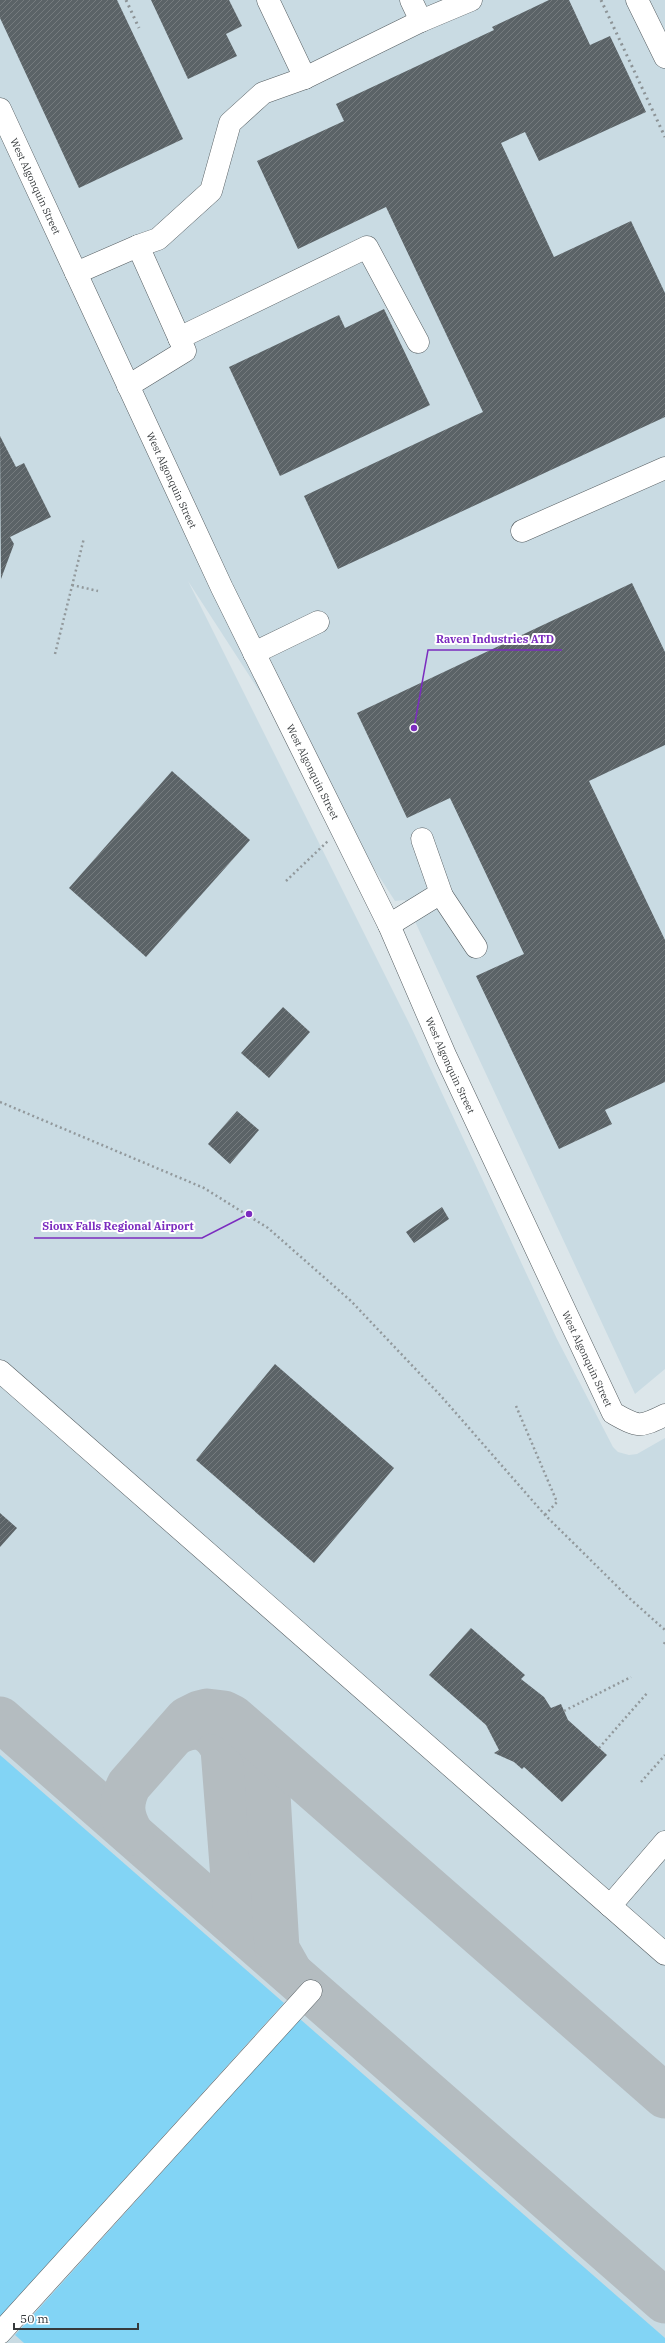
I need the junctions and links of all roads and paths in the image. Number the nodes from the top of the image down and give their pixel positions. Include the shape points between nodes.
1 (268, 0) edge
2 (410, 0) edge
3 (471, 0) edge
4 (638, 0) edge
5 (421, 21) junction
6 (665, 57) edge
7 (305, 78) junction
8 (0, 111) edge
9 (138, 246) junction
10 (76, 273) junction
11 (179, 338) junction
12 (418, 342) dead end
13 (128, 386) junction
14 (665, 468) edge
15 (522, 531) dead end
16 (84, 538) dead end
17 (72, 585) junction
18 (98, 591) dead end
19 (318, 622) dead end
20 (254, 653) junction
21 (55, 654) dead end
22 (341, 828) junction
23 (422, 838) dead end
24 (286, 881) dead end
25 (442, 896) junction
26 (389, 925) junction
27 (476, 947) dead end
28 (0, 1102) edge
29 (0, 1371) edge
30 (516, 1406) dead end
31 (665, 1415) edge
32 (546, 1514) junction
33 (665, 1630) edge
34 (631, 1677) dead end
35 (648, 1692) dead end
36 (564, 1711) dead end
37 (599, 1748) dead end
38 (665, 1755) edge
39 (641, 1782) dead end
40 (665, 1842) edge
41 (610, 1906) junction
42 (665, 1954) edge
43 (311, 1991) dead end
44 (0, 2333) edge

1 - 7 street
2 - 5 street
3 - 5 street
4 - 6 street
5 - 7 street
7 - 9 street via 263,94 230,123 211,191 158,239
8 - 10 street, West Algonquin Street
9 - 10 street
9 - 11 street
10 - 13 street, West Algonquin Street
11 - 12 street via 367,247
11 - 13 street via 185,351
13 - 20 street, West Algonquin Street
14 - 15 street
16 - 17 path
17 - 18 path
17 - 21 path
19 - 20 street
20 - 22 street, West Algonquin Street
22 - 24 path
22 - 26 street, West Algonquin Street
23 - 25 street
25 - 26 street via 436,896
25 - 27 street
26 - 31 street, West Algonquin Street via 446,1058 613,1414 633,1425 647,1424
28 - 32 path via 204,1188 268,1228 351,1301 402,1353
29 - 41 street
30 - 32 path via 557,1502
32 - 33 path via 628,1597
34 - 36 path
35 - 37 path
38 - 39 path
40 - 41 street
41 - 42 street
43 - 44 street

